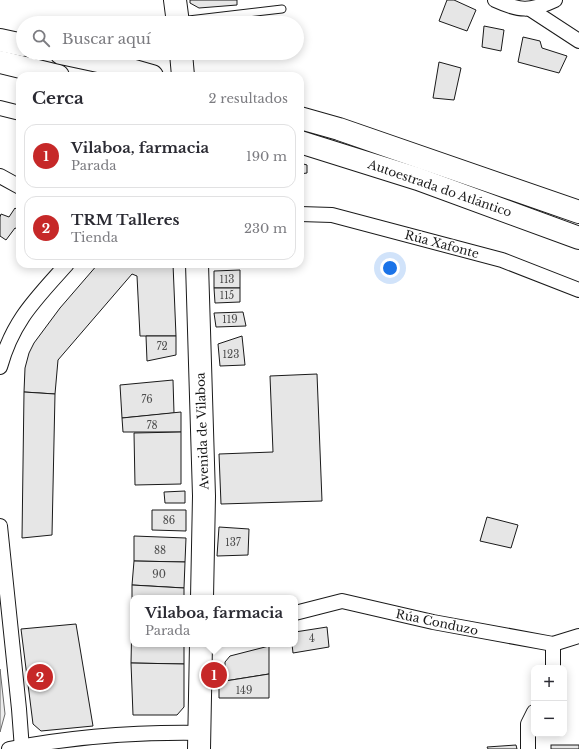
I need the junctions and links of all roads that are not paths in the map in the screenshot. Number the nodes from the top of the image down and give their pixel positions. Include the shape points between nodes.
1 (175, 0) edge
2 (495, 0) edge
3 (555, 0) edge
4 (282, 9) dead end
5 (530, 9) junction
6 (177, 16) edge
7 (226, 16) edge
8 (0, 40) edge
9 (579, 41) edge
10 (16, 43) edge
11 (94, 60) edge
12 (0, 62) edge
13 (41, 72) edge
14 (138, 72) edge
15 (0, 108) edge
16 (16, 112) edge
17 (304, 119) edge
18 (304, 143) edge
19 (0, 176) edge
20 (16, 185) edge
21 (579, 212) edge
22 (304, 214) edge
23 (579, 238) edge
24 (63, 268) edge
25 (197, 268) edge
26 (579, 290) edge
27 (0, 367) edge
28 (0, 526) edge
29 (202, 595) edge
30 (298, 612) edge
31 (579, 636) edge
32 (553, 644) junction
33 (201, 647) edge
34 (553, 665) edge
35 (531, 718) edge
36 (199, 741) edge
37 (17, 748) edge
38 (528, 749) edge

1 - 6 highway
2 - 5 street via 514,9
3 - 5 street
4 - 7 lane
5 - 9 street
8 - 10 highway
11 - 14 highway
12 - 13 highway
15 - 16 street
17 - 21 highway, Autoestrada do Atlántico
18 - 23 highway, Autoestrada do Atlántico via 418,179
19 - 20 street
22 - 26 street, Rúa Xafonte via 332,215 502,260
24 - 27 street via 14,328
25 - 29 highway, Avenida de Vilaboa via 204,496
28 - 37 street via 19,709
30 - 32 street, Rúa Conduzo via 342,601 433,622
31 - 32 street, Rúa Conduzo
32 - 34 street
33 - 36 highway
35 - 38 street via 528,724
36 - 37 street via 166,733 56,741

